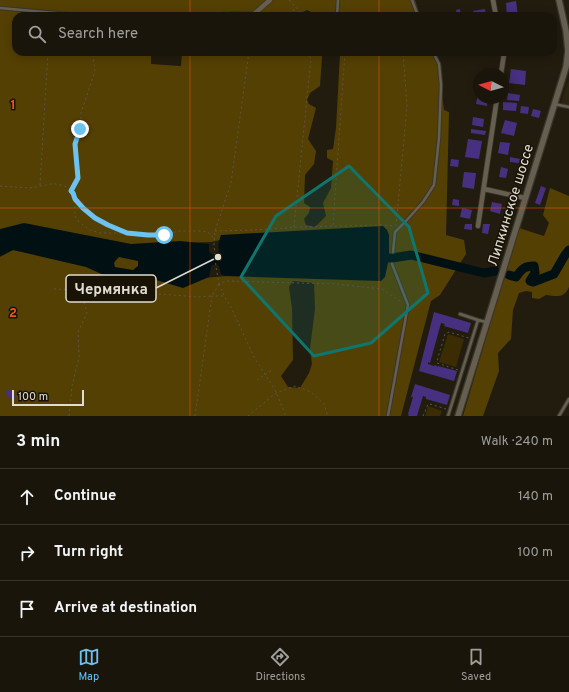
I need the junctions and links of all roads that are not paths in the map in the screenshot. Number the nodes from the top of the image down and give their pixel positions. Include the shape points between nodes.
1 (270, 0) edge
2 (338, 0) edge
3 (412, 0) edge
4 (493, 0) edge
5 (559, 0) edge
6 (0, 8) edge
7 (44, 12) edge
8 (256, 12) edge
9 (337, 12) edge
10 (416, 12) edge
11 (495, 12) edge
12 (567, 22) edge
13 (435, 56) edge
14 (504, 56) edge
15 (567, 67) edge
16 (502, 68) edge
17 (496, 104) edge
18 (554, 104) junction
19 (569, 107) edge
20 (484, 189) junction
21 (525, 198) junction
22 (478, 226) dead end
23 (393, 252) dead end
24 (392, 264) dead end
25 (460, 314) dead end
26 (478, 320) junction
27 (486, 322) junction
28 (569, 398) edge
29 (388, 416) edge
30 (448, 416) edge
31 (458, 416) edge
32 (559, 416) edge

1 - 8 street
2 - 9 lane
3 - 10 lane
4 - 11 street
5 - 12 street, Липкинское шоссе
6 - 7 lane
12 - 15 street, Липкинское шоссе
13 - 23 lane via 439,64 441,85 434,185 423,202 395,232
14 - 16 street
15 - 18 street, Липкинское шоссе
17 - 20 street
18 - 19 lane
18 - 21 street, Липкинское шоссе
20 - 21 street
20 - 22 street
21 - 27 street, Липкинское шоссе
24 - 29 lane via 408,305
25 - 26 lane
26 - 27 lane
26 - 30 lane
27 - 31 street, Липкинское шоссе
28 - 32 lane

